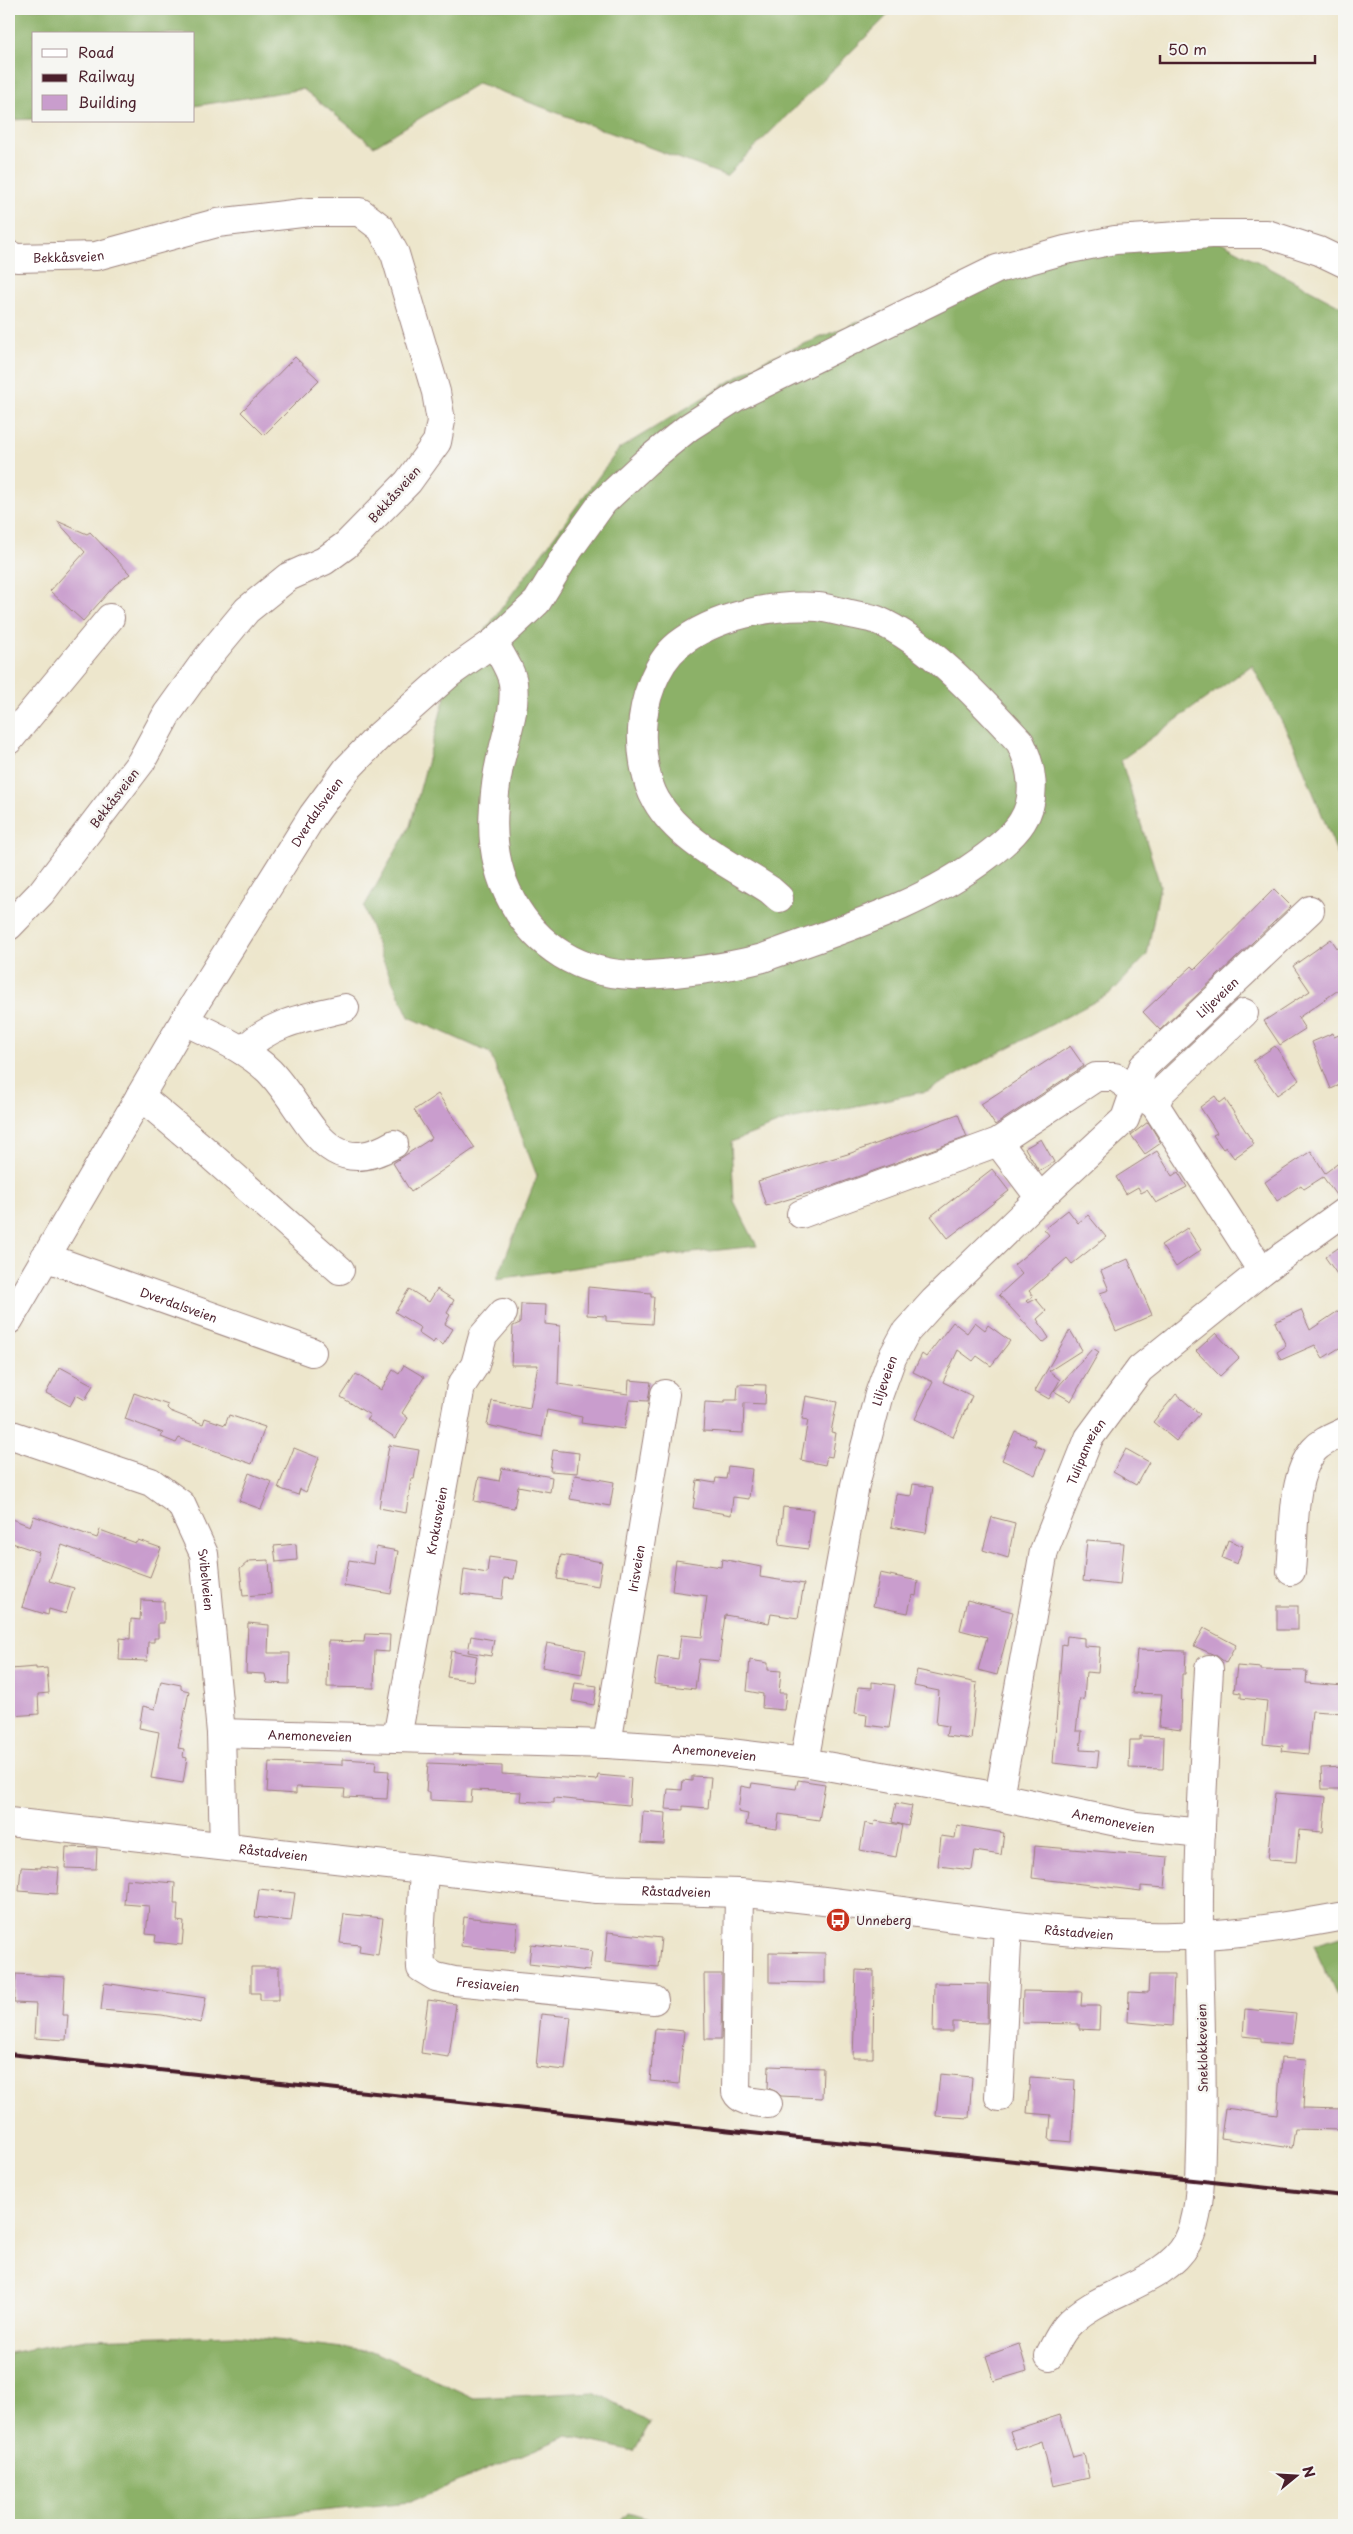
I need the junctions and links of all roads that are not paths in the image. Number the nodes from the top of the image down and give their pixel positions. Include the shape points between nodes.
1 (9, 255) edge
2 (1344, 263) edge
3 (110, 618) dead end
4 (494, 642) junction
5 (9, 740) edge
6 (779, 898) dead end
7 (1310, 910) dead end
8 (9, 926) edge
9 (345, 1008) dead end
10 (1244, 1013) dead end
11 (184, 1021) junction
12 (243, 1051) junction
13 (140, 1096) junction
14 (1145, 1098) junction
15 (998, 1142) junction
16 (394, 1144) dead end
17 (1040, 1198) junction
18 (1344, 1212) edge
19 (801, 1214) dead end
20 (45, 1257) junction
21 (340, 1270) dead end
22 (1262, 1271) junction
23 (503, 1313) dead end
24 (9, 1320) edge
25 (312, 1352) dead end
26 (665, 1394) dead end
27 (1344, 1432) edge
28 (9, 1434) edge
29 (1292, 1571) dead end
30 (1208, 1669) dead end
31 (221, 1734) junction
32 (397, 1738) junction
33 (607, 1744) junction
34 (804, 1762) junction
35 (1000, 1797) junction
36 (9, 1822) edge
37 (1201, 1833) junction
38 (224, 1846) junction
39 (424, 1870) junction
40 (739, 1893) junction
41 (1344, 1916) edge
42 (1008, 1925) junction
43 (1200, 1935) junction
44 (654, 2000) dead end
45 (999, 2096) dead end
46 (768, 2104) dead end
47 (1049, 2356) dead end

1 - 8 street, Bekkåsveien via 17,258 96,256 217,222 310,212 360,212 381,228 395,254 436,392 441,421 437,442 408,482 346,545 324,560 288,577 247,610 167,714 141,762 41,892
2 - 4 street, Dverdalsveien via 1267,234 1212,234 1115,240 997,269 736,397 689,427 603,502 537,602
3 - 5 street
4 - 6 street via 513,684 510,726 494,807 494,856 504,885 518,913 538,938 563,956 612,974 634,976 710,970 763,958 939,889 999,847 1022,822 1030,804 1032,780 1020,742 924,649 875,619 818,607 785,608 745,614 698,631 676,646 660,668 642,709 641,742 647,774 655,799 673,823
4 - 11 street, Dverdalsveien via 450,673 347,769 313,816
7 - 14 street, Liljeveien via 1143,1067
9 - 12 street via 278,1025
10 - 14 street, Liljeveien via 1161,1092
11 - 12 street
11 - 13 street, Dverdalsveien
12 - 16 street via 269,1072 323,1141 341,1154 353,1158 378,1154
13 - 20 street, Dverdalsveien
13 - 21 street
14 - 15 street via 1115,1077 1096,1077
14 - 17 street, Liljeveien
14 - 22 street
15 - 17 street
15 - 19 street
17 - 34 street, Liljeveien via 934,1301 906,1332 892,1358 855,1486
18 - 22 street, Tulipanveien
20 - 24 street, Dverdalsveien
20 - 25 street, Dverdalsveien
22 - 35 street, Tulipanveien via 1140,1369 1089,1438 1044,1550
23 - 32 street, Krokusveien via 483,1336 475,1365 461,1386
26 - 33 street, Irisveien
27 - 29 street via 1318,1446 1305,1464 1295,1508
28 - 31 street, Svibelveien via 151,1482 181,1504 204,1554
30 - 37 street, Sneklokkeveien
31 - 32 street, Anemoneveien
31 - 38 street, Svibelveien
32 - 33 street, Anemoneveien
33 - 34 street, Anemoneveien via 714,1751
34 - 35 street, Anemoneveien
35 - 37 street, Anemoneveien via 1136,1826
36 - 38 street, Råstadveien
37 - 43 street, Sneklokkeveien
38 - 39 street, Råstadveien
39 - 40 street, Råstadveien via 597,1890
39 - 44 street, Fresiaveien via 420,1947 421,1968 426,1973 454,1981
40 - 42 street, Råstadveien via 856,1904
40 - 46 street via 736,2092 739,2098
41 - 43 street, Råstadveien via 1270,1930
42 - 43 street, Råstadveien via 1149,1936
42 - 45 street
43 - 47 street, Sneklokkeveien via 1203,2109 1200,2181 1188,2240 1170,2263 1088,2308 1066,2327

